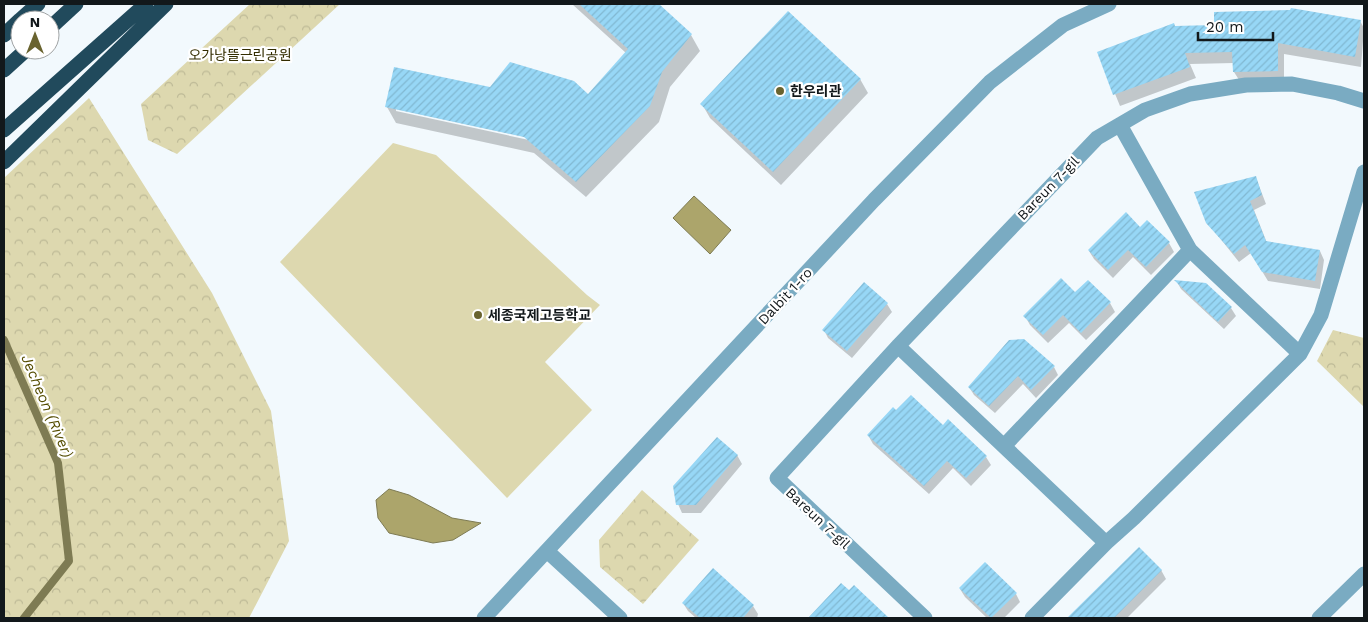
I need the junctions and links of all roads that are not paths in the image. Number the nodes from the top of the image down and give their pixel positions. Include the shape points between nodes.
1 (76, 4) edge
2 (146, 4) edge
3 (166, 4) edge
4 (1109, 4) edge
5 (60, 19) edge
6 (15, 60) edge
7 (4, 70) edge
8 (1364, 101) edge
9 (1120, 124) junction
10 (4, 130) edge
11 (4, 162) edge
12 (1364, 172) edge
13 (1190, 250) junction
14 (898, 346) junction
15 (1300, 354) junction
16 (1004, 446) junction
17 (1106, 543) junction
18 (547, 551) junction
19 (1364, 574) edge
20 (484, 618) edge
21 (620, 618) edge
22 (926, 618) edge
23 (1032, 618) edge
24 (1319, 618) edge

1 - 5 highway
2 - 10 highway
3 - 11 highway
4 - 18 street, Dalbit 1-ro via 1063,25 990,82 867,208
6 - 7 highway
8 - 9 street, Bareun 7-gil via 1292,84 1246,85 1190,94 1145,110
9 - 13 street
9 - 14 street, Bareun 7-gil via 1097,138 1068,167
12 - 15 street via 1321,315
13 - 15 street
13 - 16 street
14 - 16 street
14 - 22 street, Bareun 7-gil via 777,478
15 - 17 street
16 - 17 street
17 - 23 street
18 - 20 street, Dalbit 1-ro
18 - 21 street
19 - 24 street

